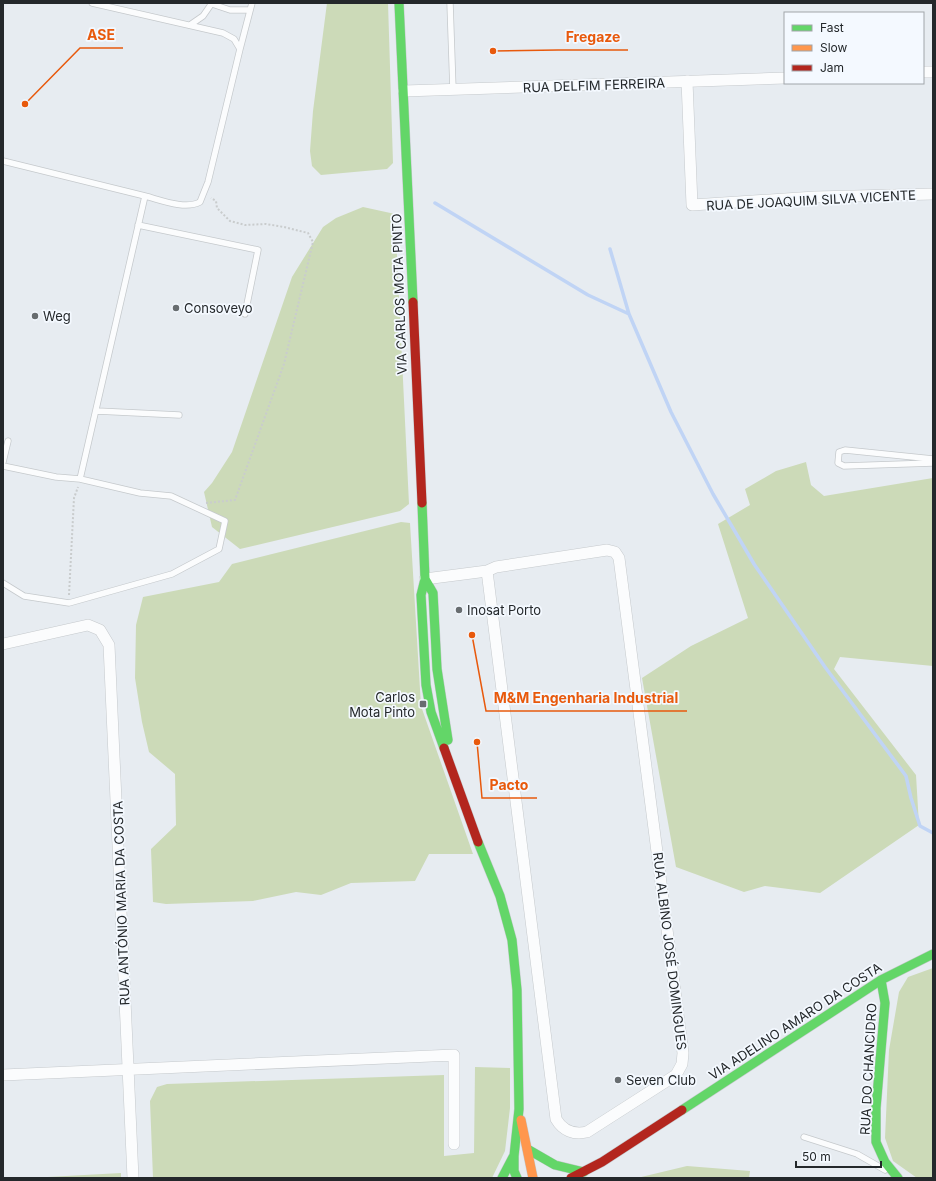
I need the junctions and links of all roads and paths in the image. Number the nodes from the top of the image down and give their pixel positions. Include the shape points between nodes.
1 (92, 3) edge
2 (212, 3) edge
3 (252, 3) edge
4 (450, 3) edge
5 (400, 4) edge
6 (250, 10) junction
7 (190, 25) junction
8 (240, 49) junction
9 (784, 78) edge
10 (687, 82) junction
11 (453, 90) junction
12 (404, 91) junction
13 (3, 161) edge
14 (204, 194) junction
15 (933, 194) edge
16 (145, 196) junction
17 (138, 225) junction
18 (245, 314) dead end
19 (97, 411) junction
20 (179, 415) dead end
21 (8, 441) dead end
22 (933, 459) edge
23 (3, 462) edge
24 (933, 463) edge
25 (3, 466) edge
26 (80, 479) junction
27 (191, 504) junction
28 (487, 571) junction
29 (425, 578) junction
30 (3, 584) edge
31 (69, 602) junction
32 (3, 644) edge
33 (933, 954) edge
34 (881, 980) junction
35 (128, 1070) junction
36 (3, 1075) edge
37 (519, 1109) junction
38 (804, 1136) dead end
39 (454, 1144) dead end
40 (529, 1150) junction
41 (514, 1156) junction
42 (585, 1172) junction
43 (133, 1178) edge
44 (502, 1178) edge
45 (517, 1178) edge
46 (533, 1178) edge
47 (571, 1178) edge
48 (897, 1178) edge

1 - 7 lane
2 - 6 lane via 230,10
2 - 7 lane via 203,16
3 - 6 lane
4 - 11 lane
5 - 12 main road, VIA CARLOS MOTA PINTO
6 - 8 lane
7 - 8 lane via 223,33 234,39
8 - 14 lane
9 - 10 street, RUA DELFIM FERREIRA
10 - 11 street, RUA DELFIM FERREIRA
10 - 15 street, RUA DE JOAQUIM SILVA VICENTE via 692,205 815,197
11 - 12 street, RUA DELFIM FERREIRA
12 - 29 main road, VIA CARLOS MOTA PINTO
13 - 16 lane
14 - 16 lane via 200,202 194,205
14 - 27 path via 216,201 217,208 230,221 245,225 266,224 308,233 313,242 284,364 235,500
16 - 17 lane
17 - 18 lane via 258,250
17 - 19 lane
19 - 20 lane
19 - 26 lane
21 - 23 lane
22 - 24 lane via 845,450 839,452 837,458 838,463 844,466
25 - 26 lane via 56,477
26 - 27 lane via 140,493 171,496
26 - 31 path via 74,498
27 - 31 lane via 225,521 219,549 172,574
28 - 28 street, RUA ALBINO JOSÉ DOMINGUES via 556,1119 568,1131 580,1134 676,1075 682,1064 683,1053 619,558 615,552 607,550 496,567
28 - 29 street, RUA ALBINO JOSÉ DOMINGUES
29 - 37 main road, VIA CARLOS MOTA PINTO via 433,593 437,669 451,766 500,896 512,940 517,990
30 - 31 lane via 24,596
32 - 35 street, RUA ANTÓNIO MARIA DA COSTA via 88,625 100,630 106,637 110,651
33 - 34 main road, VIA ADELINO AMARO DA COSTA
34 - 42 main road, VIA ADELINO AMARO DA COSTA
34 - 48 main road, RUA DO CHANCIDRO via 885,1003 876,1108 876,1142 885,1162
35 - 36 street
35 - 39 street via 454,1054
35 - 43 street, RUA ANTÓNIO MARIA DA COSTA
37 - 40 main road, VIA CARLOS MOTA PINTO
37 - 41 main road, VIA CARLOS MOTA PINTO
38 - 48 lane via 857,1154
40 - 42 main road via 542,1160 566,1170
40 - 46 main road, VIA CARLOS MOTA PINTO
41 - 44 main road, VIA CARLOS MOTA PINTO
41 - 45 main road, VIA CARLOS MOTA PINTO via 514,1171
42 - 47 main road, VIA ADELINO AMARO DA COSTA

